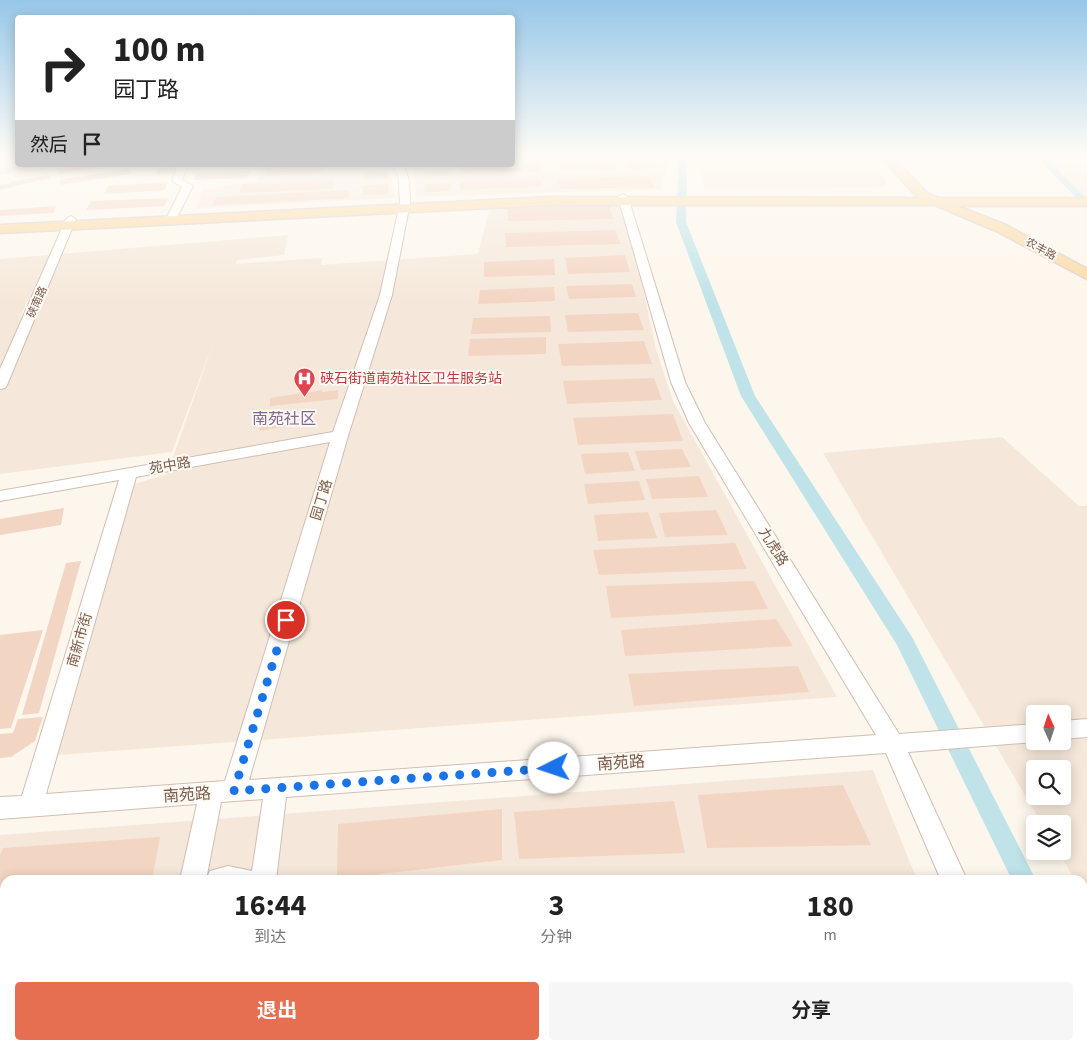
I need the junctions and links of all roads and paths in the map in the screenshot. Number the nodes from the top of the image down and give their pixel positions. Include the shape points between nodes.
1 (178, 205) edge
2 (404, 205) joint
3 (626, 205) edge
4 (948, 205) edge
5 (172, 216) junction
6 (69, 222) junction
7 (0, 225) edge
8 (0, 229) edge
9 (1087, 275) edge
10 (0, 385) edge
11 (340, 436) junction
12 (128, 473) junction
13 (0, 496) edge
14 (1087, 728) edge
15 (1071, 729) edge
16 (1026, 734) edge
17 (903, 743) junction
18 (276, 788) junction
19 (223, 792) junction
20 (31, 806) junction
21 (0, 808) edge
22 (195, 875) edge
23 (264, 875) edge
24 (952, 875) edge

1 - 5 street
2 - 5 main road
2 - 11 street, 园丁路 via 386,295
3 - 17 street, 九虎路 via 678,382 697,423
4 - 9 main road, 农丰路 via 1001,228
5 - 6 main road
6 - 7 main road
6 - 8 main road
6 - 10 street, 硖南路
11 - 12 street, 苑中路
11 - 19 street, 园丁路
12 - 13 street, 苑中路
12 - 20 street, 南新市街
14 - 15 street
16 - 17 street, 南苑路
17 - 18 street, 南苑路
17 - 24 street, 九虎路
18 - 19 street, 南苑路
18 - 23 street
19 - 20 street, 南苑路
19 - 22 street, 园丁路
20 - 21 street, 南苑路

